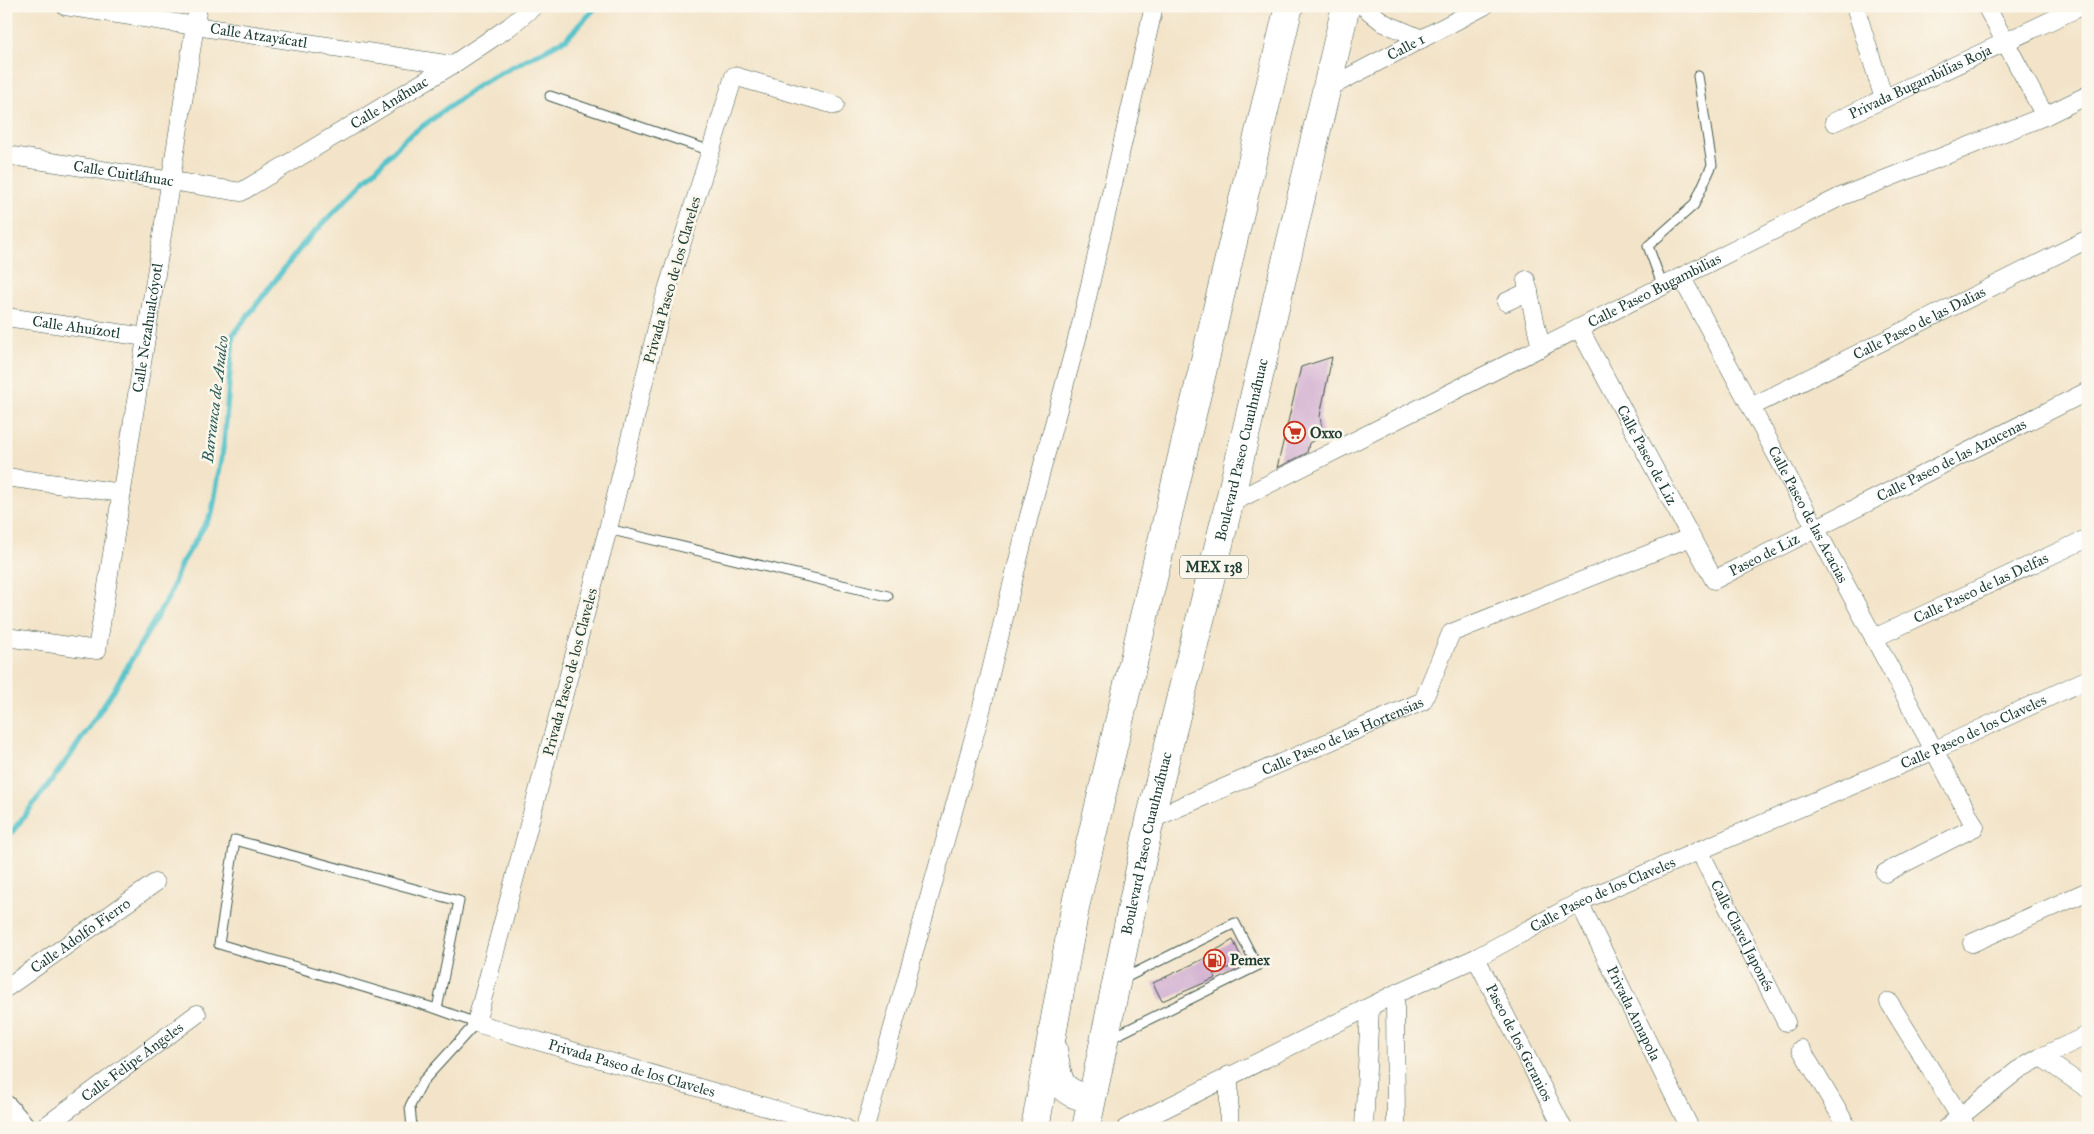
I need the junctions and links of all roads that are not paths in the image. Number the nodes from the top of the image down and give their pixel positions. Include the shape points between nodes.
1 (65, 6) edge
2 (198, 6) edge
3 (534, 6) edge
4 (1154, 6) edge
5 (1289, 6) edge
6 (1346, 6) edge
7 (1362, 6) edge
8 (1484, 6) edge
9 (1855, 6) edge
10 (1986, 6) edge
11 (2082, 6) edge
12 (195, 27) junction
13 (1422, 39) junction
14 (2006, 42) junction
15 (452, 65) junction
16 (1698, 76) dead end
17 (1328, 88) junction
18 (550, 96) dead end
19 (2088, 96) edge
20 (1884, 99) junction
21 (835, 105) dead end
22 (2045, 116) junction
23 (1834, 122) dead end
24 (711, 150) junction
25 (6, 155) edge
26 (171, 182) junction
27 (241, 192) joint
28 (2088, 239) edge
29 (1682, 278) junction
30 (1663, 287) junction
31 (1506, 302) dead end
32 (6, 317) edge
33 (1579, 328) junction
34 (146, 337) junction
35 (1542, 348) junction
36 (2088, 391) edge
37 (1751, 408) junction
38 (6, 477) edge
39 (122, 494) junction
40 (1229, 504) junction
41 (1815, 527) junction
42 (608, 529) junction
43 (1691, 537) junction
44 (2088, 538) edge
45 (1714, 580) joint
46 (888, 596) dead end
47 (6, 637) edge
48 (1874, 638) junction
49 (2088, 679) edge
50 (1935, 750) junction
51 (1150, 820) junction
52 (1699, 850) junction
53 (1885, 873) dead end
54 (155, 883) dead end
55 (2088, 891) edge
56 (1579, 902) junction
57 (1972, 943) dead end
58 (1476, 958) junction
59 (1116, 982) junction
60 (6, 988) edge
61 (1395, 994) junction
62 (1889, 1002) dead end
63 (1370, 1008) junction
64 (437, 1009) junction
65 (197, 1014) dead end
66 (1786, 1022) dead end
67 (476, 1023) junction
68 (2088, 1035) edge
69 (1052, 1038) junction
70 (1104, 1041) junction
71 (1801, 1049) dead end
72 (2041, 1057) junction
73 (1229, 1075) junction
74 (2088, 1089) edge
75 (1091, 1099) junction
76 (6, 1108) edge
77 (1964, 1122) edge
78 (796, 1123) edge
79 (1688, 1124) dead end
80 (26, 1128) edge
81 (43, 1128) edge
82 (412, 1128) edge
83 (845, 1128) edge
84 (865, 1128) edge
85 (1036, 1128) edge
86 (1086, 1128) edge
87 (1126, 1128) edge
88 (1229, 1128) edge
89 (1364, 1128) edge
90 (1396, 1128) edge
91 (1563, 1128) edge
92 (1848, 1128) edge
93 (1946, 1128) edge

1 - 12 street, Calle Atzayácatl
2 - 12 street, Calle Nezahualcóyotl
3 - 15 street, Calle Anáhuac
4 - 84 street via 1081,324 980,715
5 - 69 main road, MEX 138 via 1076,903
6 - 17 main road, Boulevard Paseo Cuauhnáhuac / MEX 138
7 - 13 street via 1384,23
8 - 13 street, Calle 1
9 - 20 street
10 - 14 street
11 - 14 street, Privada Bugambilias Roja
12 - 15 street, Calle Atzayácatl
12 - 26 street, Calle Nezahualcóyotl
13 - 17 street, Calle 1
14 - 20 street, Privada Bugambilias Roja
14 - 22 street
15 - 27 street, Calle Anáhuac
16 - 30 lane via 1712,165 1694,205 1648,246
17 - 40 main road, Boulevard Paseo Cuauhnáhuac / MEX 138
18 - 24 lane
19 - 22 street, Calle Paseo Bugambilias
20 - 23 street, Privada Bugambilias Roja
21 - 24 street, Privada Paseo de los Claveles via 734,76
22 - 29 street, Calle Paseo Bugambilias via 1840,197
24 - 42 street, Privada Paseo de los Claveles via 662,303
25 - 26 street, Calle Cuitláhuac
26 - 27 street, Calle Cuitláhuac
26 - 34 street, Calle Nezahualcóyotl
28 - 37 street, Calle Paseo de las Dalias
29 - 30 street, Calle Paseo Bugambilias
29 - 37 street, Calle Paseo de las Acacias
30 - 33 street, Calle Paseo Bugambilias
31 - 35 street via 1528,286
32 - 34 street, Calle Ahuízotl
33 - 35 street, Calle Paseo Bugambilias
33 - 43 street, Calle Paseo de Liz
34 - 39 street, Calle Nezahualcóyotl
35 - 40 street, Calle Paseo Bugambilias
36 - 41 street, Calle Paseo de las Azucenas
37 - 41 street, Calle Paseo de las Acacias
38 - 39 street
39 - 47 street, Calle Nezahualcóyotl via 98,650
40 - 51 main road, Boulevard Paseo Cuauhnáhuac / MEX 138
41 - 45 street, Paseo de Liz
41 - 48 street, Calle Paseo de las Acacias
42 - 46 lane
42 - 67 street, Privada Paseo de los Claveles
43 - 45 street, Calle Paseo de Liz
43 - 51 street, Calle Paseo de las Hortensias via 1451,634 1423,701
44 - 48 street, Calle Paseo de las Delfas
48 - 50 street, Calle Paseo de las Acacias
49 - 50 street, Calle Paseo de los Claveles
50 - 52 street, Calle Paseo de los Claveles
50 - 53 street, Calle Paseo de las Acacias via 1975,827
51 - 59 main road, Boulevard Paseo Cuauhnáhuac / MEX 138
52 - 56 street, Calle Paseo de los Claveles
52 - 66 street, Calle Clavel Japonés
54 - 60 street, Calle Adolfo Fierro
55 - 57 street
56 - 58 street, Calle Paseo de los Claveles
56 - 79 street, Privada Amapola
58 - 61 street, Calle Paseo de los Claveles
58 - 91 street, Paseo de los Geranios
59 - 70 main road, Boulevard Paseo Cuauhnáhuac / MEX 138
59 - 70 lane via 1236,923 1257,966
61 - 63 street, Calle Paseo de los Claveles
61 - 90 street
62 - 77 street
63 - 73 street, Calle Paseo de los Claveles
63 - 89 street
64 - 64 lane via 219,944 235,840 459,901
64 - 67 lane
65 - 81 street, Calle Felipe Ángeles
67 - 78 street, Privada Paseo de los Claveles
67 - 82 lane via 423,1081 410,1106
68 - 72 street
69 - 75 main road via 1058,1079 1065,1090
69 - 85 main road, MEX 138
70 - 75 main road, Boulevard Paseo Cuauhnáhuac / MEX 138
71 - 92 street
72 - 74 street
72 - 77 street via 2018,1070
73 - 87 street, Calle Paseo de los Claveles
73 - 88 street
75 - 86 main road, Boulevard Paseo Cuauhnáhuac / MEX 138
76 - 80 street
77 - 93 street
78 - 83 street, Privada Paseo de los Claveles

